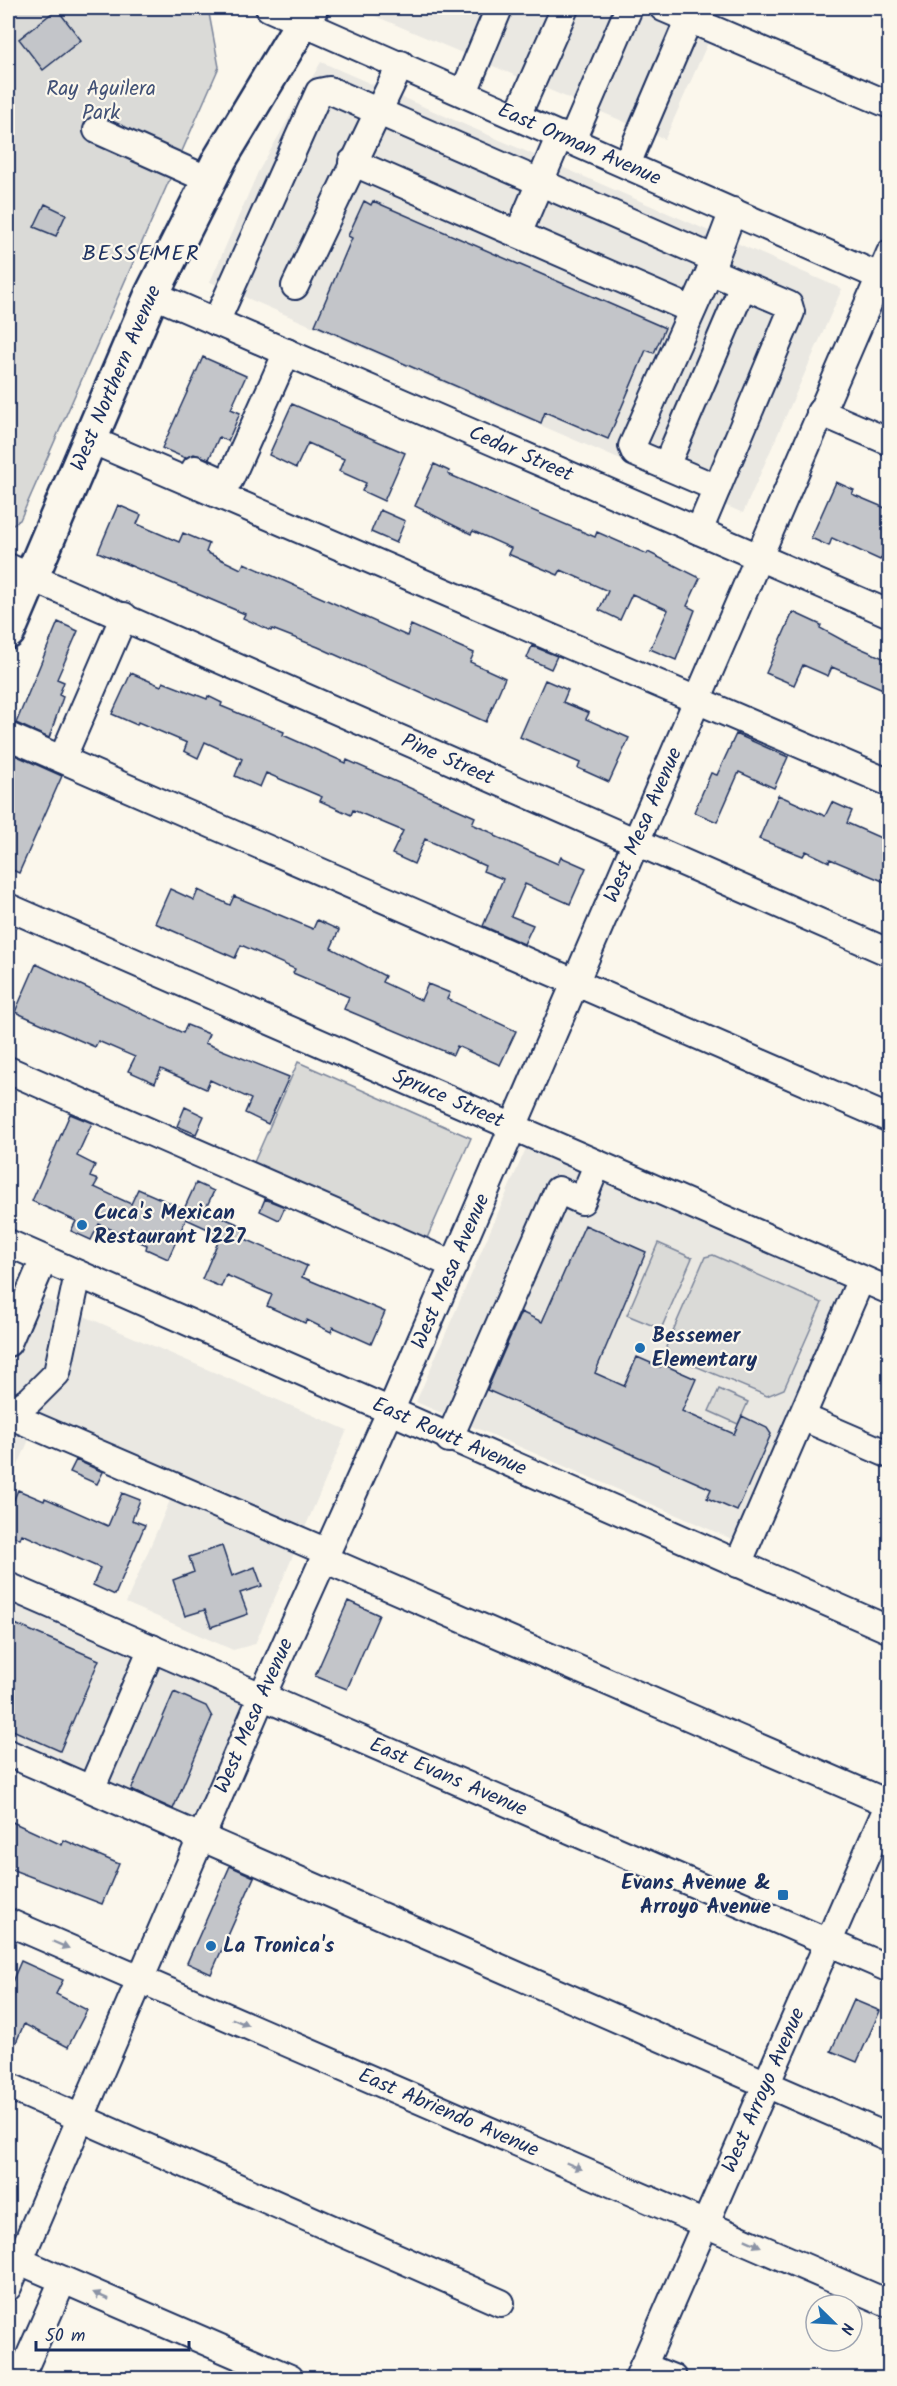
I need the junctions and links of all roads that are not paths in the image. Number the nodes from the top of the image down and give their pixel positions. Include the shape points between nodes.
1 (269, 8) edge
2 (499, 8) edge
3 (565, 8) edge
4 (629, 8) edge
5 (663, 8) edge
6 (306, 15) edge
7 (689, 19) junction
8 (401, 64) junction
9 (464, 92) junction
10 (890, 105) edge
11 (378, 112) junction
12 (517, 116) junction
13 (97, 130) dead end
14 (566, 137) junction
15 (352, 162) junction
16 (627, 164) junction
17 (209, 180) junction
18 (541, 183) junction
19 (733, 212) junction
20 (518, 234) junction
21 (890, 253) edge
22 (712, 265) junction
23 (884, 279) edge
24 (295, 286) dead end
25 (743, 286) junction
26 (153, 294) junction
27 (692, 310) junction
28 (216, 322) junction
29 (287, 352) junction
30 (820, 412) junction
31 (94, 433) junction
32 (890, 442) edge
33 (666, 466) junction
34 (717, 488) junction
35 (699, 531) junction
36 (758, 557) junction
37 (19, 572) edge
38 (890, 614) edge
39 (124, 616) junction
40 (8, 632) edge
41 (697, 700) junction
42 (8, 736) edge
43 (62, 759) junction
44 (890, 783) edge
45 (637, 841) junction
46 (8, 907) edge
47 (890, 952) edge
48 (575, 984) junction
49 (8, 1070) edge
50 (890, 1119) edge
51 (513, 1129) junction
52 (597, 1165) junction
53 (8, 1243) edge
54 (44, 1259) junction
55 (454, 1264) junction
56 (78, 1274) junction
57 (861, 1279) junction
58 (890, 1291) edge
59 (8, 1343) edge
60 (390, 1412) junction
61 (8, 1415) edge
62 (802, 1417) junction
63 (449, 1439) junction
64 (890, 1455) edge
65 (326, 1555) junction
66 (738, 1564) junction
67 (8, 1586) edge
68 (890, 1630) edge
69 (152, 1648) junction
70 (262, 1695) junction
71 (8, 1753) edge
72 (95, 1780) dead end
73 (889, 1803) edge
74 (201, 1837) junction
75 (8, 1922) edge
76 (828, 1942) junction
77 (890, 1969) edge
78 (140, 1979) junction
79 (766, 2084) junction
80 (8, 2086) edge
81 (80, 2118) junction
82 (890, 2138) edge
83 (706, 2223) junction
84 (13, 2258) edge
85 (63, 2280) junction
86 (8, 2287) edge
87 (501, 2303) dead end
88 (890, 2304) edge
89 (640, 2372) edge
90 (20, 2379) edge
91 (290, 2379) edge
92 (673, 2379) edge

1 - 6 street, East Orman Avenue
2 - 9 street
3 - 12 street
4 - 14 street
5 - 7 street
6 - 8 street, East Orman Avenue
6 - 17 main road, West Northern Avenue
7 - 10 street
7 - 16 street
8 - 9 street, East Orman Avenue
8 - 11 street
9 - 12 street, East Orman Avenue
11 - 15 street
11 - 18 street
11 - 28 street via 329,90 320,92
12 - 14 street, East Orman Avenue
13 - 17 street
14 - 16 street, East Orman Avenue
14 - 18 street
15 - 20 street
15 - 24 street
16 - 19 street, East Orman Avenue
17 - 26 main road, West Northern Avenue
18 - 20 street
18 - 22 street
19 - 22 street
19 - 23 street, East Orman Avenue
20 - 27 street
21 - 23 street, West Mesa Avenue
22 - 25 street
22 - 27 street
23 - 30 street, West Mesa Avenue
25 - 33 street
25 - 34 street via 789,305 791,312
26 - 28 street, Cedar Street
26 - 31 main road, West Northern Avenue
27 - 33 street via 632,446 634,453
28 - 29 street, Cedar Street
29 - 31 street via 230,479 219,480
29 - 35 street, Cedar Street
30 - 32 street
30 - 36 street, West Mesa Avenue
31 - 37 main road, West Northern Avenue
31 - 41 street
33 - 34 street
34 - 35 street
35 - 36 street, Cedar Street
36 - 38 street, Cedar Street
36 - 41 street, West Mesa Avenue
37 - 39 street, Pine Street
37 - 40 main road, West Northern Avenue
39 - 43 street
39 - 45 street, Pine Street
41 - 44 street
41 - 45 street, West Mesa Avenue
42 - 43 street
43 - 48 street
45 - 47 street, Pine Street
45 - 48 street, West Mesa Avenue
46 - 51 street, Spruce Street
48 - 50 street
48 - 51 street, West Mesa Avenue
49 - 55 street
51 - 52 street, Spruce Street
51 - 55 street, West Mesa Avenue
52 - 57 street, Spruce Street
52 - 63 street via 582,1201 558,1190
53 - 54 street, East Routt Avenue
54 - 56 street, East Routt Avenue
54 - 59 street
55 - 60 street, West Mesa Avenue
56 - 60 street, East Routt Avenue
56 - 61 street via 57,1373
57 - 58 street, Spruce Street
57 - 62 street
60 - 63 street, East Routt Avenue
60 - 65 street, West Mesa Avenue
61 - 65 street
62 - 64 street
62 - 66 street
63 - 66 street, East Routt Avenue
65 - 70 street, West Mesa Avenue
65 - 73 street
66 - 68 street, East Routt Avenue
67 - 69 street, East Evans Avenue
69 - 70 street, East Evans Avenue
69 - 72 street
70 - 74 street, West Mesa Avenue
70 - 76 street, East Evans Avenue
71 - 74 street
73 - 76 street, West Arroyo Avenue
74 - 78 street, West Mesa Avenue
74 - 79 street
75 -> 78 street, East Abriendo Avenue
76 - 77 street, East Evans Avenue
76 - 79 street, West Arroyo Avenue
78 - 81 street, West Mesa Avenue
78 -> 83 street, East Abriendo Avenue
79 - 82 street
79 - 83 street, West Arroyo Avenue
80 - 81 street
81 - 84 street, West Mesa Avenue
81 - 87 street
83 -> 88 street, East Abriendo Avenue
83 - 89 street, West Arroyo Avenue
84 - 85 street
84 - 86 street, West Mesa Avenue
85 - 90 street
91 -> 85 street
89 - 92 street

